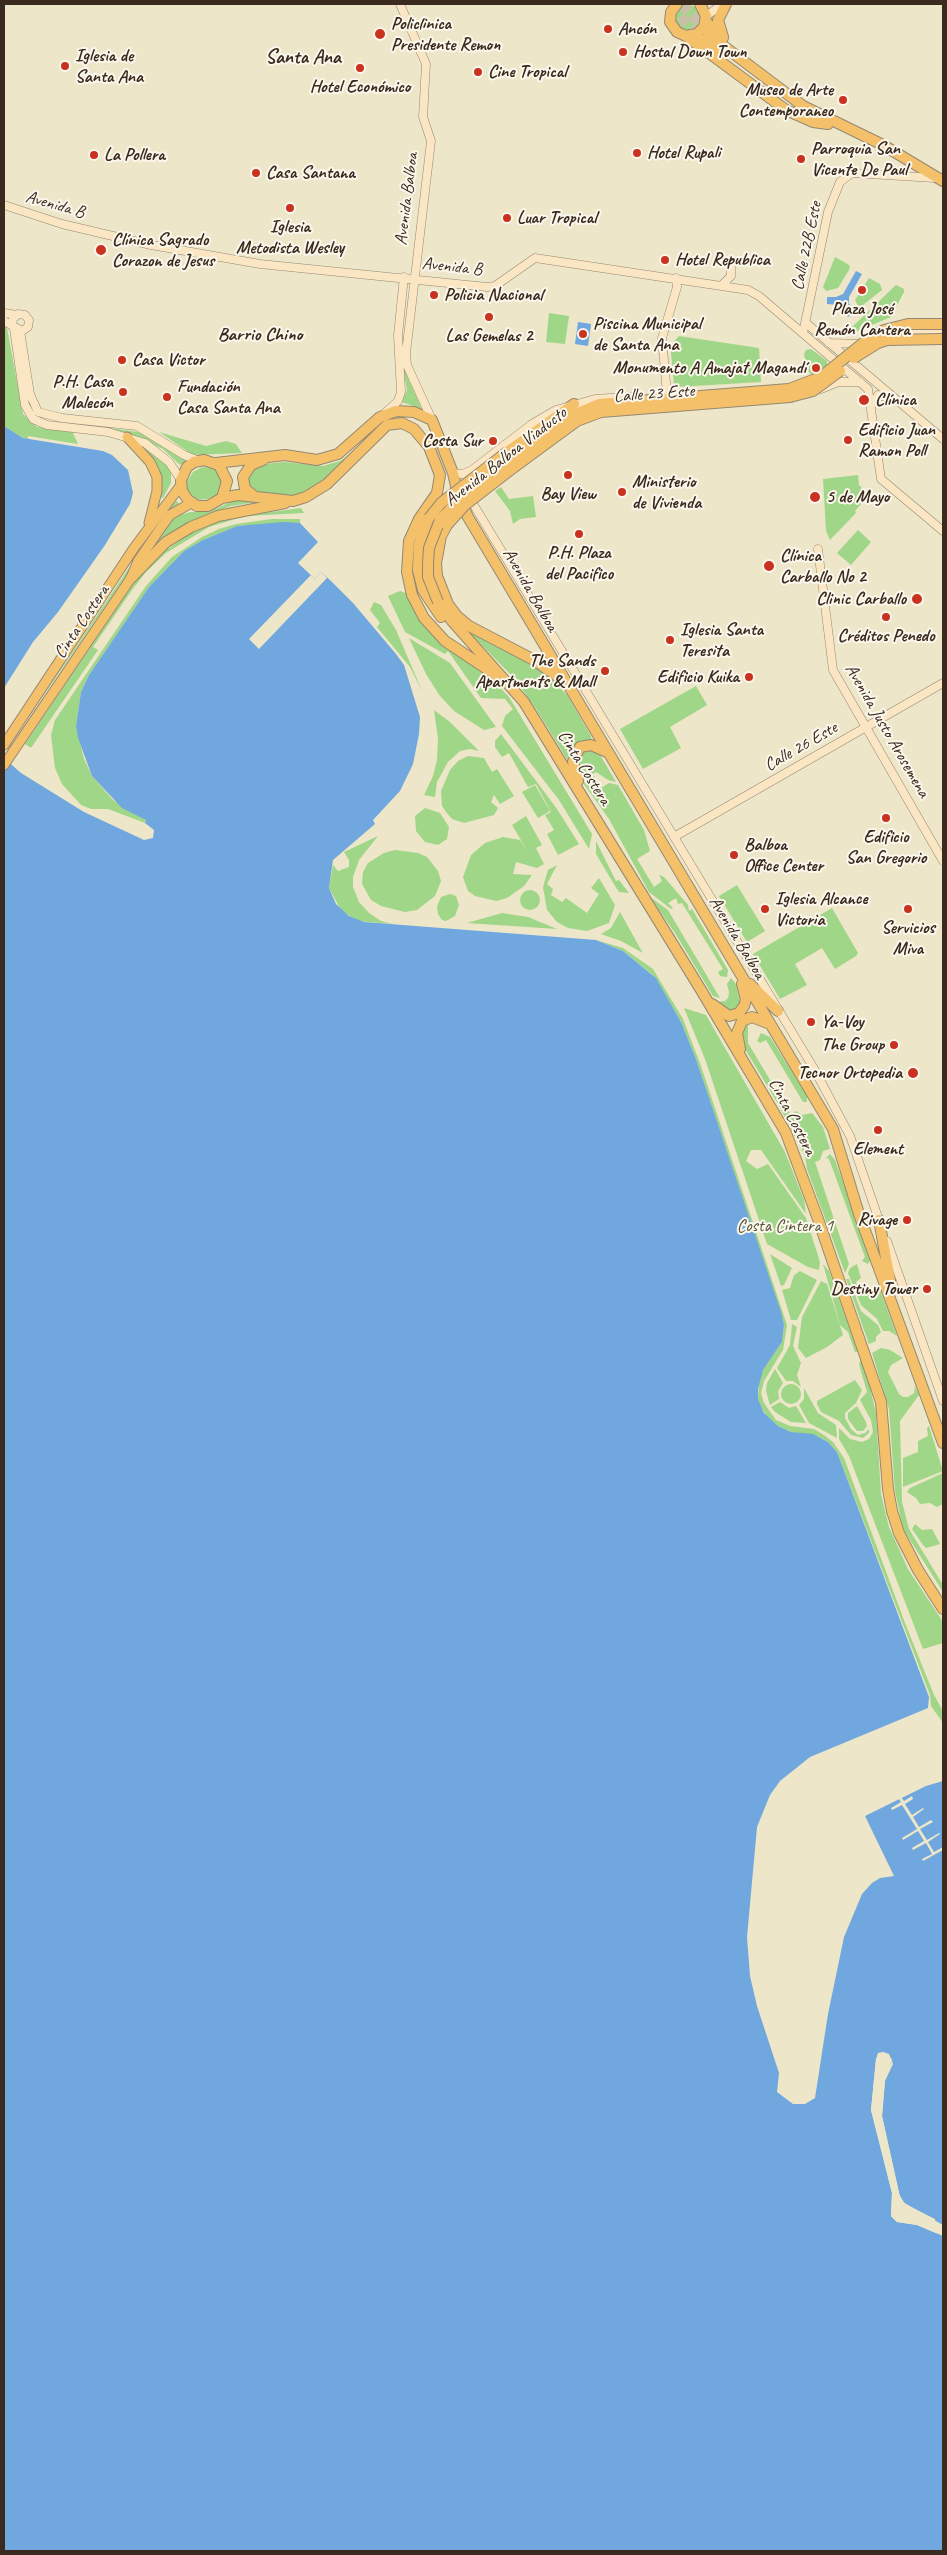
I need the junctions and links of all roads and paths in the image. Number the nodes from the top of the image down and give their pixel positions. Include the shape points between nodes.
1 (400, 4) edge
2 (663, 4) edge
3 (676, 4) edge
4 (700, 4) edge
5 (725, 4) edge
6 (670, 17) junction
7 (706, 19) junction
8 (686, 36) junction
9 (706, 38) tunnel mouth
10 (727, 41) junction
11 (827, 121) junction
12 (943, 179) edge
13 (4, 205) edge
14 (731, 266) dead end
15 (404, 277) junction
16 (414, 278) junction
17 (676, 278) junction
18 (722, 285) junction
19 (4, 314) edge
20 (16, 315) junction
21 (4, 321) edge
22 (806, 323) junction
23 (943, 326) edge
24 (16, 328) junction
25 (895, 331) junction
26 (803, 333) junction
27 (943, 333) edge
28 (941, 341) edge
29 (829, 343) junction
30 (864, 344) junction
31 (861, 356) junction
32 (845, 357) junction
33 (837, 363) junction
34 (852, 363) junction
35 (407, 365) junction
36 (399, 367) junction
37 (844, 370) junction
38 (864, 374) junction
39 (860, 382) junction
40 (819, 389) junction
41 (667, 394) junction
42 (574, 404) junction
43 (900, 404) junction
44 (871, 407) junction
45 (380, 417) junction
46 (432, 420) junction
47 (127, 437) junction
48 (943, 439) edge
49 (273, 456) junction
50 (199, 460) junction
51 (216, 463) junction
52 (472, 470) junction
53 (453, 473) junction
54 (181, 482) junction
55 (484, 494) junction
56 (254, 496) junction
57 (222, 498) junction
58 (293, 501) junction
59 (191, 503) junction
60 (479, 512) junction
61 (147, 530) junction
62 (943, 531) edge
63 (818, 549) dead end
64 (131, 578) junction
65 (443, 603) junction
66 (465, 635) junction
67 (508, 683) junction
68 (566, 683) junction
69 (943, 683) edge
70 (867, 726) junction
71 (4, 744) edge
72 (608, 753) junction
73 (4, 765) edge
74 (582, 794) junction
75 (674, 837) junction
76 (943, 861) edge
77 (739, 973) junction
78 (706, 998) junction
79 (778, 1012) junction
80 (771, 1025) junction
81 (743, 1060) junction
82 (879, 1220) junction
83 (893, 1301) junction
84 (943, 1401) edge
85 (943, 1444) edge
86 (939, 1598) edge
87 (943, 1609) edge

1 - 16 main road, Avenida Balboa via 426,64 422,117 430,141
2 - 6 highway
3 - 6 highway
4 - 7 highway
5 - 7 main road
5 - 10 highway via 718,27
6 - 8 highway via 674,30
7 - 8 highway via 697,34
7 - 10 highway
8 - 11 highway via 786,110 813,122
9 - 11 highway via 780,101
10 - 11 highway
11 - 12 highway via 883,146
12 - 22 main road, Calle 22B Este via 852,173 840,182 828,212
13 - 15 main road, Avenida B via 62,224 151,246 260,264
14 - 18 main road via 731,276
15 - 16 main road, Avenida B
15 - 36 main road via 398,335
16 - 17 main road, Avenida B via 495,286 535,258
16 - 35 main road, Avenida Balboa via 406,341
17 - 18 main road, Avenida B
17 - 41 main road via 677,287 662,338
18 - 26 main road, Avenida B via 748,290 759,296
19 - 20 main road
20 - 24 main road via 13,319
20 - 24 main road via 25,315 29,320 27,329
21 - 24 main road
22 - 26 main road, Calle 22B Este
22 - 29 main road
23 - 25 highway
23 - 65 highway, Avenida Balboa Viaducto, bridge via 908,324 884,330 821,377 802,386 731,395 612,402 588,407 575,414 460,499 440,520 429,548 428,577
24 - 47 main road via 25,404 33,419 47,425
24 - 50 main road via 30,394 38,412 62,418 137,426 184,455
25 - 27 main road, Calle 23 Este
25 - 30 main road, Calle 23 Este via 875,336
26 - 33 main road, Avenida B
28 - 31 main road, Calle 23 Este via 896,340
28 - 65 highway, Avenida Balboa Viaducto, bridge via 893,339 878,343 852,359 821,386 803,394 615,410 577,421 465,505 447,524 441,536 436,563
29 - 30 main road
29 - 32 main road
30 - 32 main road, Calle 23 Este
31 - 34 main road, Calle 23 Este
31 - 38 main road
32 - 33 main road, Calle 23 Este
32 - 34 main road
33 - 37 main road, Avenida B
33 - 41 main road, Calle 23 Este via 798,386
34 - 37 main road, Calle 23 Este
34 - 38 main road
35 - 36 main road via 406,360 400,360
35 - 46 main road, Avenida Balboa
36 - 45 main road via 401,392 398,401
37 - 39 main road, Avenida B
37 - 40 main road, Calle 23 Este
38 - 43 main road
39 - 40 main road via 838,382
39 - 44 main road, Avenida B via 869,390
40 - 55 main road, Calle 23 Este via 789,401 601,413 566,431
41 - 42 main road, Calle 23 Este via 595,399
42 - 52 main road, Calle 23 Este via 532,424
42 - 66 highway, bridge via 507,452 428,518 417,557 419,581 442,618
43 - 44 main road via 880,395 874,398
43 - 48 main road
44 - 62 main road, Avenida B via 881,479
45 - 46 highway via 406,410
45 - 49 highway via 345,450 332,457 317,460
46 - 53 highway, Avenida Balboa
47 - 54 main road via 158,451 170,462
47 - 61 main road via 150,462 157,477 157,491
49 - 51 highway
49 - 56 highway via 246,470 243,483
50 - 51 highway
50 - 54 highway via 187,467
51 - 57 highway via 227,479
52 - 53 main road, Calle 23 Este via 463,474
52 - 55 main road via 473,486
53 - 60 main road, Avenida Balboa
53 - 68 highway, Avenida Balboa via 468,518
54 - 59 highway via 183,494
54 - 61 main road, Cinta Costera
55 - 60 main road
56 - 57 highway, Cinta Costera
56 - 58 highway, Cinta Costera
57 - 59 highway via 206,506
58 - 64 highway via 218,516 191,527 166,542
58 - 67 highway, Cinta Costera via 306,498 327,484 387,425 402,423 414,429 430,448 440,475 437,493 419,519 409,542 407,572 412,595 424,618 445,640
59 - 64 main road, Cinta Costera via 170,515 138,561
60 - 75 main road, Avenida Balboa
61 - 71 main road, Cinta Costera
63 - 70 main road, Avenida Justo Arosemena via 833,670
64 - 73 main road, Cinta Costera
65 - 66 highway, Avenida Balboa Viaducto
65 - 68 highway, Avenida Balboa Viaducto via 469,626 534,660
66 - 67 highway, Cinta Costera
67 - 74 highway, Cinta Costera via 524,702
68 - 72 highway, Avenida Balboa
69 - 70 main road, Calle 26 Este
70 - 75 main road, Calle 26 Este
70 - 76 main road, Avenida Justo Arosemena
72 - 74 highway via 587,745 576,751 573,762
72 - 77 highway, Avenida Balboa
74 - 78 highway, Cinta Costera
75 - 79 main road, Avenida Balboa
77 - 78 highway via 746,999 739,1013 733,1016 725,1014
77 - 79 highway
77 - 80 highway, Avenida Balboa
78 - 81 highway, Cinta Costera
79 - 82 main road, Avenida Balboa via 845,1125
80 - 81 highway via 752,1017 745,1018 740,1024 737,1033
80 - 83 highway, Avenida Balboa via 833,1128 860,1214
81 - 86 highway, Cinta Costera via 786,1133 818,1219 881,1402 892,1511 908,1553
82 - 83 highway
82 - 84 main road, Avenida Balboa
83 - 85 highway, Avenida Balboa
86 - 87 highway, Cinta Costera

